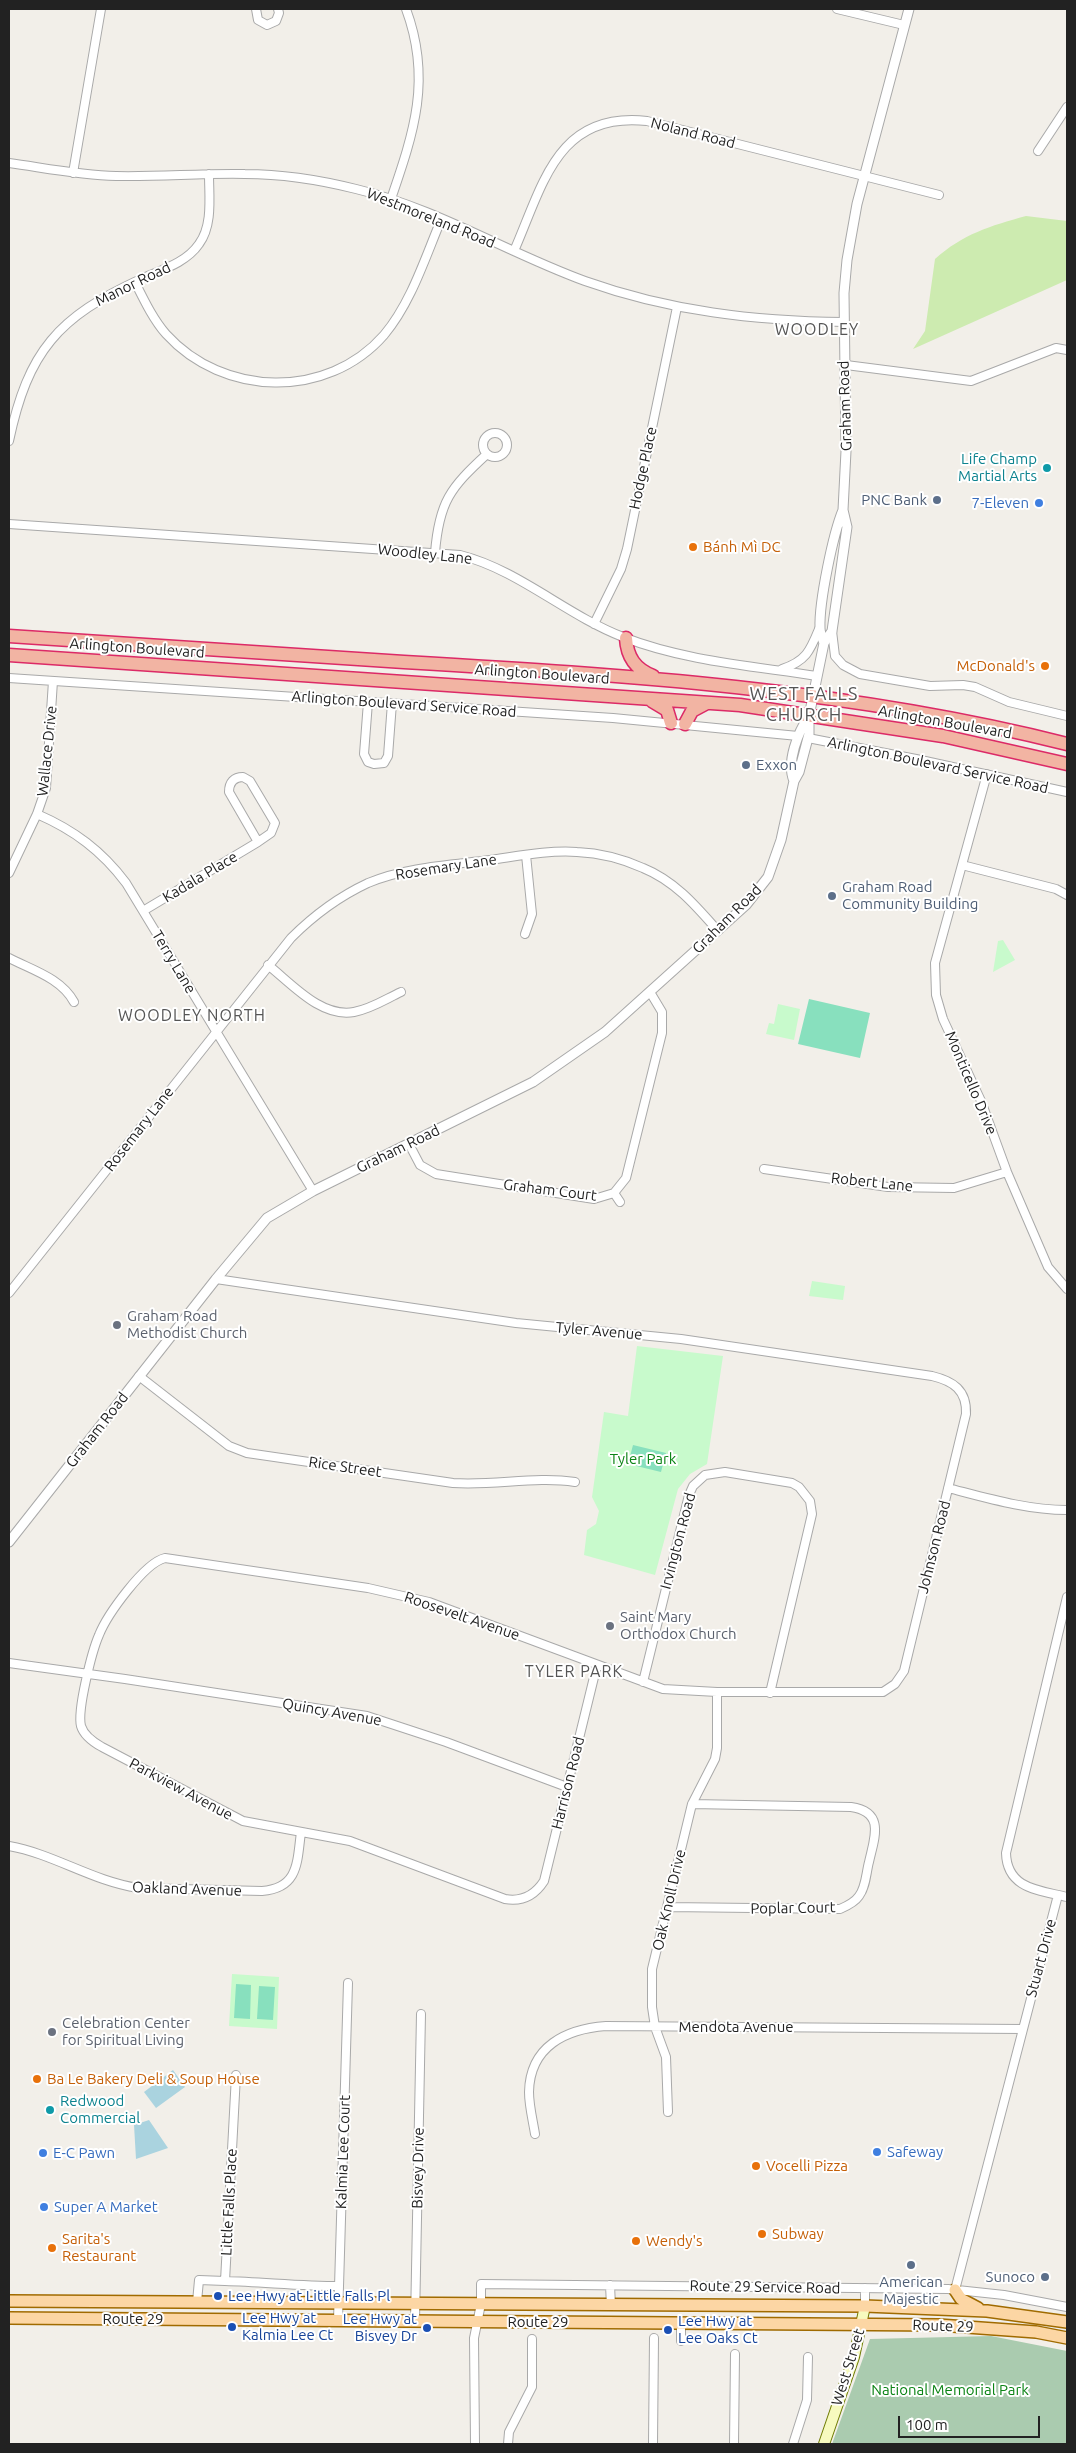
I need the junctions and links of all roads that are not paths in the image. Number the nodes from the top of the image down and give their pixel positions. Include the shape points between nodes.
1 (102, 9) edge
2 (256, 9) edge
3 (278, 9) edge
4 (406, 9) edge
5 (837, 9) edge
6 (909, 9) edge
7 (904, 25) junction
8 (1067, 107) edge
9 (1038, 151) dead end
10 (9, 163) edge
11 (73, 173) junction
12 (209, 174) junction
13 (865, 175) junction
14 (939, 194) dead end
15 (391, 199) junction
16 (442, 220) junction
17 (514, 251) junction
18 (135, 282) junction
19 (677, 307) junction
20 (844, 322) junction
21 (1067, 343) edge
22 (1056, 348) junction
23 (1067, 350) edge
24 (846, 365) junction
25 (9, 441) edge
26 (487, 454) dead end
27 (843, 510) junction
28 (9, 524) edge
29 (435, 553) junction
30 (594, 624) junction
31 (819, 629) junction
32 (832, 631) junction
33 (9, 636) edge
34 (626, 638) junction
35 (824, 643) junction
36 (9, 655) edge
37 (780, 670) junction
38 (817, 676) junction
39 (9, 678) edge
40 (665, 680) junction
41 (54, 681) junction
42 (814, 695) junction
43 (642, 697) junction
44 (368, 702) junction
45 (392, 703) junction
46 (709, 703) junction
47 (809, 716) junction
48 (1067, 716) edge
49 (671, 723) junction
50 (685, 724) junction
51 (798, 736) junction
52 (808, 738) junction
53 (1067, 744) edge
54 (1067, 764) edge
55 (986, 774) junction
56 (794, 781) junction
57 (1067, 792) edge
58 (37, 814) junction
59 (258, 842) junction
60 (526, 855) junction
61 (962, 865) junction
62 (9, 873) edge
63 (1067, 894) edge
64 (143, 911) junction
65 (718, 931) junction
66 (525, 934) dead end
67 (9, 958) edge
68 (268, 966) junction
69 (400, 992) dead end
70 (650, 992) junction
71 (74, 1002) dead end
72 (216, 1031) junction
73 (409, 1144) junction
74 (764, 1169) dead end
75 (1008, 1172) junction
76 (313, 1191) junction
77 (614, 1193) junction
78 (620, 1202) dead end
79 (216, 1278) junction
80 (1067, 1288) edge
81 (9, 1293) edge
82 (140, 1376) junction
83 (967, 1406) joint
84 (575, 1482) dead end
85 (948, 1488) junction
86 (1067, 1510) edge
87 (9, 1542) edge
88 (1067, 1597) edge
89 (9, 1663) edge
90 (597, 1665) junction
91 (88, 1675) junction
92 (643, 1682) junction
93 (896, 1684) joint
94 (717, 1692) junction
95 (770, 1693) junction
96 (567, 1787) junction
97 (692, 1804) junction
98 (301, 1832) junction
99 (9, 1846) edge
100 (1058, 1894) junction
101 (531, 1895) joint
102 (1067, 1897) edge
103 (667, 1907) junction
104 (348, 1984) dead end
105 (421, 2014) dead end
106 (656, 2027) junction
107 (1022, 2029) junction
108 (236, 2075) dead end
109 (668, 2112) dead end
110 (535, 2134) dead end
111 (225, 2281) junction
112 (610, 2285) junction
113 (339, 2286) junction
114 (864, 2288) junction
115 (956, 2290) junction
116 (9, 2302) edge
117 (197, 2302) junction
118 (338, 2303) junction
119 (416, 2303) junction
120 (481, 2304) junction
121 (611, 2306) junction
122 (864, 2306) junction
123 (1067, 2306) edge
124 (987, 2311) junction
125 (9, 2318) edge
126 (338, 2320) junction
127 (415, 2321) junction
128 (477, 2322) junction
129 (681, 2322) junction
130 (1067, 2322) edge
131 (861, 2324) junction
132 (654, 2338) dead end
133 (1067, 2338) edge
134 (532, 2339) dead end
135 (681, 2341) dead end
136 (735, 2354) dead end
137 (808, 2357) dead end
138 (474, 2444) edge
139 (508, 2444) edge
140 (653, 2444) edge
141 (734, 2444) edge
142 (792, 2444) edge
143 (824, 2444) edge

1 - 11 street
2 - 3 street via 258,20 267,25 276,21
4 - 15 street via 418,56 419,99 412,138
5 - 7 street
6 - 7 street, Graham Road
7 - 13 street, Graham Road
8 - 9 street
10 - 11 street, Westmoreland Road
11 - 12 street, Westmoreland Road via 134,176
12 - 15 street, Westmoreland Road via 310,179
12 - 18 street, Manor Road via 208,222 200,244 184,259
13 - 14 street, Noland Road
13 - 17 street, Noland Road via 647,121 611,121 583,132 562,150
13 - 20 street, Graham Road via 847,260
15 - 16 street, Westmoreland Road
16 - 17 street, Westmoreland Road
16 - 18 street via 401,310 383,336 339,369 301,382 252,382 199,362 165,333
17 - 19 street, Westmoreland Road via 584,281
18 - 25 street, Manor Road via 86,308 50,340 31,370 19,398
19 - 20 street, Westmoreland Road via 759,319
19 - 30 street, Hodge Place via 627,549 621,569
20 - 24 street, Graham Road
21 - 22 street
22 - 23 street
22 - 24 street via 972,381
24 - 27 street, Graham Road
26 - 29 street via 458,482 445,501 437,529
27 - 31 street via 836,526
27 - 32 street, Graham Road via 847,527
28 - 29 street, Woodley Lane
29 - 30 street, Woodley Lane via 460,555 494,566
30 - 34 street, Woodley Lane
31 - 35 street
31 - 37 street via 810,652 797,664
32 - 35 street, Graham Road
32 - 48 street via 835,656 850,670 930,686 975,687 1009,702
33 - 40 highway, Arlington Boulevard
34 - 37 street, Woodley Lane via 675,653
34 - 40 highway via 629,656 637,668
35 - 38 street, Graham Road
36 - 43 highway, Arlington Boulevard
37 - 38 street, Woodley Lane
38 - 42 street, Graham Road
39 - 41 street, Arlington Boulevard Service Road
40 - 42 highway, Arlington Boulevard
41 - 44 street, Arlington Boulevard Service Road
41 - 58 street, Wallace Drive via 46,788
42 - 47 street, Graham Road
42 - 53 highway, Arlington Boulevard via 952,718
43 - 46 highway, Arlington Boulevard
43 - 49 highway via 664,708
44 - 45 street, Arlington Boulevard Service Road
44 - 45 street via 364,754 368,762 374,764 384,762 388,756
45 - 49 street, Arlington Boulevard Service Road
46 - 47 highway, Arlington Boulevard
46 - 50 highway via 692,711
47 - 51 street, Graham Road
47 - 52 street, Graham Road
47 - 54 highway, Arlington Boulevard via 943,736
49 - 50 street, Arlington Boulevard Service Road
50 - 51 street, Arlington Boulevard Service Road
51 - 56 street, Graham Road via 791,773
52 - 55 street, Arlington Boulevard Service Road
52 - 56 street, Graham Road
55 - 57 street, Arlington Boulevard Service Road
55 - 61 street, Monticello Drive
56 - 65 street, Graham Road via 781,840 768,877 746,905
58 - 62 street, Wallace Drive
58 - 64 street, Terry Lane via 68,829 106,859
59 - 59 street, Kadala Place via 229,792 230,783 238,777 250,781 275,823 271,833
59 - 64 street, Kadala Place
60 - 65 street, Rosemary Lane via 578,852 601,855 644,868 679,889
60 - 66 street via 532,914
60 - 68 street, Rosemary Lane via 411,870 369,883 343,895 316,914
61 - 63 street
61 - 75 street, Monticello Drive via 935,963 936,995 943,1019
64 - 72 street, Terry Lane
65 - 70 street, Graham Road
67 - 71 street via 56,981 70,993
68 - 69 street via 314,1002 333,1011 353,1013 364,1010
68 - 72 street, Rosemary Lane
70 - 73 street, Graham Road via 605,1032 533,1082
70 - 77 street, Graham Court via 662,1012 662,1033 626,1178
72 - 76 street, Terry Lane
72 - 81 street, Rosemary Lane
73 - 76 street, Graham Road
73 - 77 street, Graham Court via 420,1165 436,1174 594,1199
74 - 75 street, Robert Lane via 888,1187 954,1188
75 - 80 street, Monticello Drive via 1048,1267
76 - 79 street, Graham Road via 267,1218
77 - 78 street
79 - 82 street, Graham Road
79 - 83 street, Tyler Avenue via 516,1323 681,1339 932,1376 946,1379 958,1388
82 - 84 street, Rice Street via 229,1446 240,1451 453,1483
82 - 87 street, Graham Road
83 - 85 street, Johnson Road
85 - 86 street via 1018,1505
85 - 93 street, Johnson Road via 904,1671
88 - 100 street via 1006,1853 1008,1870 1021,1884
89 - 91 street
90 - 91 street, Roosevelt Avenue via 429,1602 165,1558 146,1569 103,1626
90 - 92 street, Roosevelt Avenue
90 - 96 street, Harrison Road
91 - 96 street, Quincy Avenue via 367,1716
91 - 98 street, Parkview Avenue via 80,1721 90,1740 226,1814 258,1825
92 - 94 street, Roosevelt Avenue via 676,1692
92 - 95 street, Irvington Road via 689,1495 705,1475 725,1472 792,1483 805,1493 812,1508
93 - 95 street, Roosevelt Avenue via 875,1693
94 - 95 street, Roosevelt Avenue
94 - 97 street, Oak Knoll Drive via 715,1759
96 - 101 street, Harrison Road via 544,1881
97 - 103 street, Oak Knoll Drive
97 - 103 street, Poplar Court via 851,1807 863,1810 873,1818 876,1830 863,1889 852,1902 840,1909
98 - 99 street, Oakland Avenue via 297,1865 290,1880 277,1889 262,1891 165,1890 118,1885
98 - 101 street, Parkview Avenue via 350,1841 506,1899 518,1900
100 - 102 street
100 - 107 street, Stuart Drive
103 - 106 street, Oak Knoll Drive via 652,1969 652,2007
104 - 113 street, Kalmia Lee Court
105 - 119 street, Bisvey Drive
106 - 107 street, Mendota Avenue
106 - 109 street, Oak Knoll Drive via 666,2057
106 - 110 street, Mendota Avenue via 586,2028 554,2042 540,2058 530,2082
107 - 115 street, Stuart Drive
108 - 111 street, Little Falls Place
111 - 113 street
111 - 117 street via 199,2280
112 - 114 street, Route 29 Service Road
112 - 120 street, Route 29 Service Road via 481,2284
112 - 121 street
113 - 118 street, Kalmia Lee Court
114 - 115 street, Route 29 Service Road
114 - 122 street, West Street
115 - 123 street, Route 29 Service Road
115 - 124 main road via 970,2306
116 - 117 main road, Route 29
117 - 118 main road, Route 29
118 - 119 main road, Route 29
118 - 126 street, Kalmia Lee Court
119 - 120 main road, Route 29
119 - 127 street, Bisvey Drive
120 - 121 main road, Route 29
120 - 128 street
121 - 122 main road, Route 29
122 - 124 main road, Route 29
122 - 131 main road, West Street
124 - 130 main road, Route 29
125 - 126 main road, Route 29
126 - 127 main road, Route 29
127 - 128 main road, Route 29
128 - 129 main road, Route 29
128 - 138 street via 474,2338
129 - 131 main road, Route 29
129 - 135 street
131 - 133 main road, Route 29 via 981,2326
131 - 143 main road, West Street via 854,2357
132 - 140 street
134 - 139 street via 532,2387 509,2432
136 - 141 street
137 - 142 street via 807,2400

